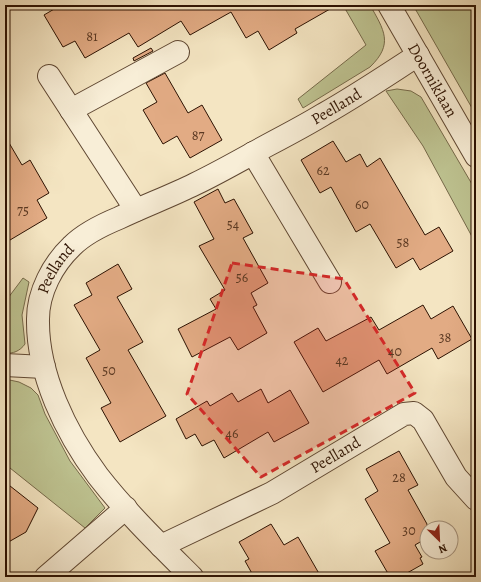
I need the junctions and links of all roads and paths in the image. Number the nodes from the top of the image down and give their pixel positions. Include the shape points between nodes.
1 (389, 5) edge
2 (178, 52) dead end
3 (418, 56) junction
4 (49, 76) dead end
5 (71, 110) junction
6 (253, 153) junction
7 (476, 156) edge
8 (136, 210) junction
9 (330, 282) dead end
10 (5, 365) edge
11 (44, 367) junction
12 (476, 499) edge
13 (126, 508) junction
14 (161, 546) junction
15 (46, 577) edge
16 (192, 577) edge

1 - 3 street, Doorniklaan
2 - 5 street
3 - 6 street, Peelland via 323,115
3 - 7 street, Doorniklaan
4 - 5 street
5 - 8 street
6 - 8 street, Peelland via 194,185
6 - 9 street
8 - 11 street, Peelland via 93,230 72,245 56,265 41,299 38,318
10 - 11 street
11 - 13 street, Peelland via 56,403 82,454
12 - 14 street, Peelland via 456,477 423,420 414,413 404,414 272,493
13 - 14 street, Peelland
13 - 15 street
14 - 16 street, Peelland

